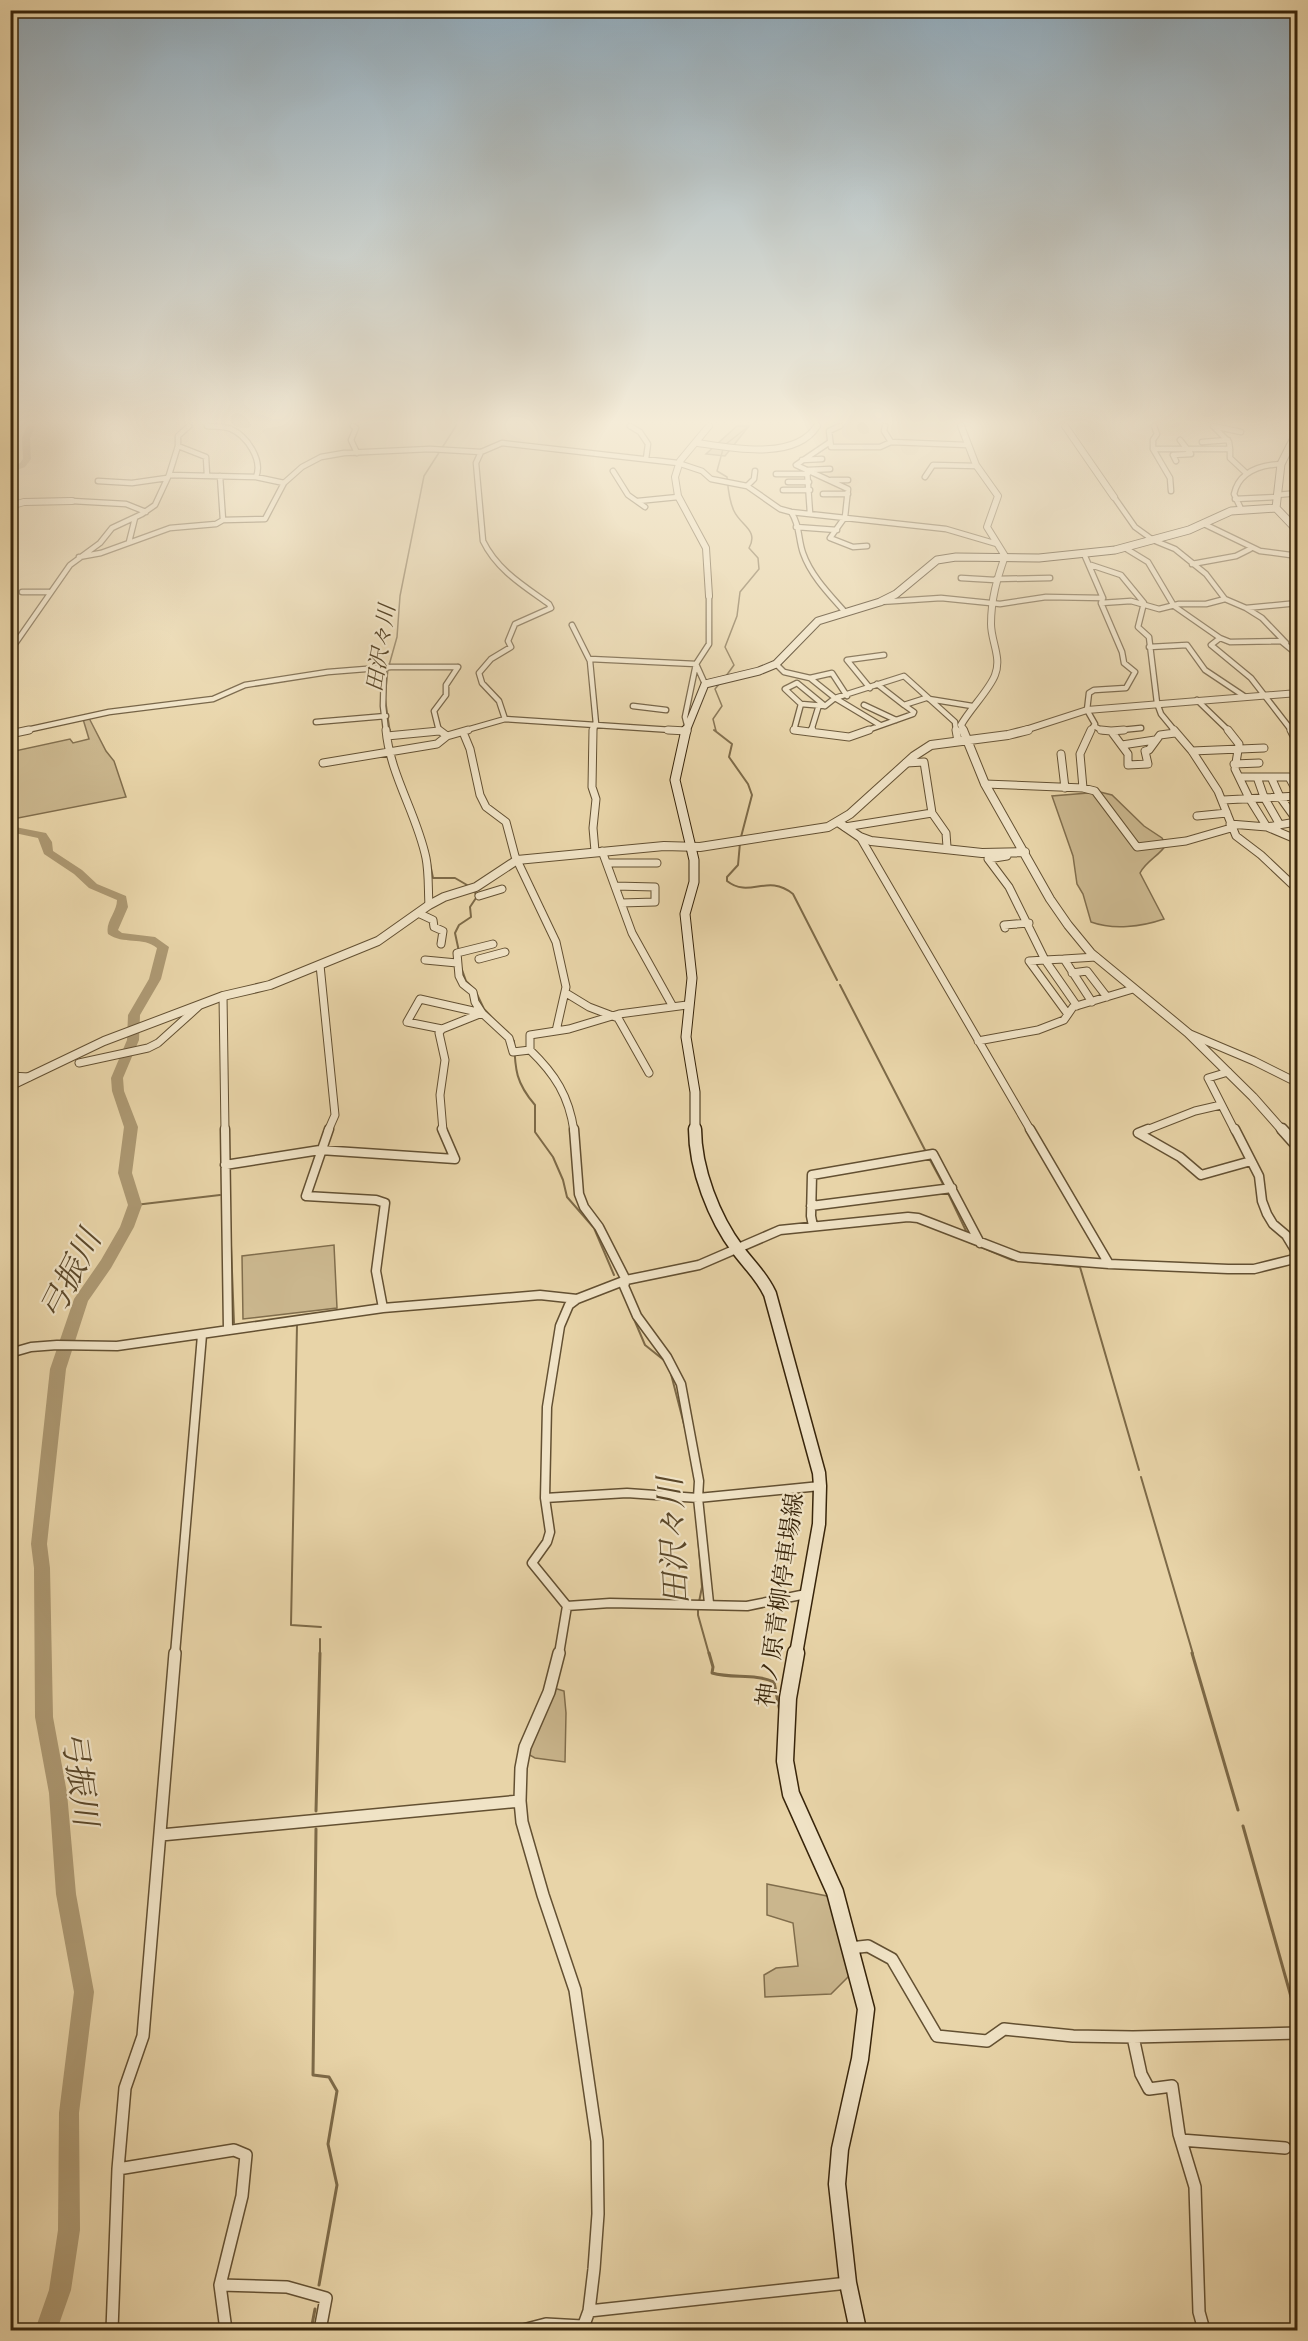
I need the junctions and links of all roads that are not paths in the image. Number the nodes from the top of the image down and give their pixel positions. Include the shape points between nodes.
1 (106, 535) edge
2 (131, 535) edge
3 (149, 535) edge
4 (482, 535) edge
5 (701, 535) edge
6 (800, 535) edge
7 (832, 535) edge
8 (967, 535) edge
9 (992, 535) edge
10 (1147, 535) edge
11 (1168, 535) edge
12 (1225, 535) edge
13 (1153, 540) junction
14 (129, 542) junction
15 (997, 544) junction
16 (867, 546) dead end
17 (1125, 548) junction
18 (1250, 549) junction
19 (1084, 554) junction
20 (1298, 556) edge
21 (79, 557) junction
22 (1004, 558) junction
23 (1192, 564) junction
24 (1091, 565) junction
25 (961, 578) dead end
26 (1050, 578) dead end
27 (996, 580) junction
28 (22, 592) dead end
29 (49, 592) junction
30 (709, 596) joint
31 (1225, 598) junction
32 (1102, 600) junction
33 (880, 602) junction
34 (1298, 603) edge
35 (992, 604) junction
36 (1144, 606) junction
37 (1174, 606) junction
38 (1246, 608) junction
39 (845, 612) junction
40 (572, 625) dead end
41 (1220, 639) junction
42 (1287, 644) junction
43 (1149, 647) junction
44 (10, 651) edge
45 (1298, 654) edge
46 (885, 655) dead end
47 (590, 659) junction
48 (696, 664) junction
49 (776, 664) junction
50 (387, 668) junction
51 (810, 678) junction
52 (705, 684) junction
53 (877, 684) junction
54 (870, 688) junction
55 (1298, 693) edge
56 (1265, 695) junction
57 (847, 696) junction
58 (1244, 696) junction
59 (835, 698) junction
60 (927, 698) junction
61 (1197, 700) junction
62 (1157, 703) junction
63 (801, 704) junction
64 (864, 705) dead end
65 (904, 705) junction
66 (633, 706) dead end
67 (822, 706) junction
68 (972, 706) junction
69 (666, 710) dead end
70 (1087, 710) junction
71 (386, 716) junction
72 (504, 719) junction
73 (896, 720) junction
74 (316, 722) dead end
75 (596, 724) junction
76 (880, 725) junction
77 (1094, 726) junction
78 (687, 728) junction
79 (1141, 728) dead end
80 (440, 731) junction
81 (1111, 731) junction
82 (463, 732) junction
83 (811, 732) junction
84 (1175, 732) junction
85 (10, 735) edge
86 (390, 736) junction
87 (447, 736) junction
88 (1155, 740) junction
89 (962, 741) junction
90 (1298, 744) edge
91 (1122, 745) junction
92 (1264, 748) dead end
93 (1238, 749) junction
94 (1192, 751) junction
95 (391, 753) junction
96 (1061, 754) dead end
97 (323, 763) dead end
98 (906, 763) junction
99 (1259, 763) dead end
100 (1234, 764) junction
101 (1240, 777) junction
102 (1257, 777) junction
103 (1271, 777) junction
104 (986, 784) junction
105 (1065, 788) junction
106 (1083, 788) junction
107 (1298, 795) edge
108 (1264, 797) junction
109 (1280, 797) junction
110 (1249, 798) junction
111 (1223, 800) junction
112 (932, 813) junction
113 (1227, 813) junction
114 (1197, 816) dead end
115 (1297, 822) edge
116 (842, 824) junction
117 (1281, 825) junction
118 (1231, 826) junction
119 (1267, 827) junction
120 (860, 837) junction
121 (1298, 840) edge
122 (947, 847) dead end
123 (692, 848) junction
124 (598, 851) junction
125 (1025, 852) junction
126 (1014, 853) junction
127 (516, 860) junction
128 (608, 863) junction
129 (657, 863) dead end
130 (615, 886) junction
131 (502, 889) dead end
132 (1298, 890) edge
133 (478, 896) dead end
134 (621, 903) junction
135 (429, 905) junction
136 (418, 913) junction
137 (1029, 923) junction
138 (1005, 928) dead end
139 (441, 944) dead end
140 (494, 944) dead end
141 (505, 952) dead end
142 (1096, 957) junction
143 (479, 959) dead end
144 (1064, 959) junction
145 (425, 960) dead end
146 (1045, 960) junction
147 (457, 963) junction
148 (321, 965) junction
149 (1072, 973) junction
150 (1077, 980) junction
151 (1061, 983) junction
152 (1133, 989) junction
153 (566, 993) junction
154 (223, 996) junction
155 (1107, 997) junction
156 (1092, 1002) junction
157 (204, 1003) junction
158 (672, 1005) junction
159 (687, 1005) junction
160 (1077, 1006) junction
161 (482, 1013) junction
162 (1067, 1013) junction
163 (613, 1016) junction
164 (442, 1029) junction
165 (556, 1031) junction
166 (1188, 1033) junction
167 (978, 1041) junction
168 (530, 1050) junction
169 (78, 1063) dead end
170 (1228, 1072) junction
171 (649, 1073) dead end
172 (10, 1076) edge
173 (29, 1077) junction
174 (1298, 1083) edge
175 (10, 1086) edge
176 (1221, 1105) junction
177 (1298, 1147) edge
178 (320, 1150) junction
179 (1251, 1161) junction
180 (225, 1165) junction
181 (952, 1188) junction
182 (811, 1206) junction
183 (813, 1226) junction
184 (980, 1243) junction
185 (738, 1250) junction
186 (1298, 1256) edge
187 (1108, 1264) junction
188 (626, 1280) junction
189 (577, 1299) junction
190 (382, 1308) junction
191 (228, 1329) junction
192 (202, 1335) junction
193 (10, 1353) edge
194 (820, 1486) junction
195 (545, 1498) junction
196 (695, 1498) junction
197 (806, 1594) junction
198 (707, 1603) junction
199 (567, 1606) junction
200 (520, 1801) junction
201 (160, 1835) junction
202 (849, 1948) junction
203 (1298, 2033) edge
204 (1133, 2037) junction
205 (1181, 2140) junction
206 (1286, 2148) dead end
207 (118, 2169) junction
208 (848, 2283) junction
209 (220, 2285) junction
210 (589, 2312) junction
211 (582, 2328) edge
212 (112, 2331) edge
213 (226, 2331) edge
214 (320, 2331) edge
215 (523, 2331) edge
216 (858, 2331) edge
217 (1204, 2331) edge

1 - 21 street
2 - 14 street
3 - 14 street
4 - 72 street via 485,548 552,608 515,624 508,641 511,647 491,658 479,673 481,684 501,705
5 - 30 street via 707,552
6 - 39 street via 803,555
7 - 16 street via 830,538 853,547
8 - 15 street
9 - 15 street
10 - 13 street
11 - 13 main road
12 - 18 street
13 - 17 main road
13 - 23 street via 1175,549
14 - 21 street
15 - 22 street
17 - 19 main road
17 - 37 street via 1148,561
18 - 20 street
18 - 23 street via 1236,556
19 - 22 main road
19 - 24 street
21 - 29 street
22 - 27 street
22 - 33 main road via 937,560 896,594
23 - 31 street via 1206,574
24 - 32 street
24 - 36 street via 1121,575
25 - 27 street
26 - 27 street
27 - 35 street
28 - 29 street
29 - 44 street
30 - 48 street via 709,644
31 - 37 street
31 - 38 street
32 - 35 street via 1046,597
32 - 36 street via 1131,601
32 - 70 street via 1124,663 1136,672 1126,688 1091,691
33 - 35 street via 941,598
33 - 39 main road
34 - 38 street
35 - 68 street via 991,627 998,652 996,674
36 - 37 street
36 - 43 street via 1138,627 1149,637
37 - 41 street
38 - 42 street via 1262,618
39 - 49 main road via 818,621
40 - 47 street
41 - 42 street via 1274,640
41 - 56 street via 1212,645
42 - 45 street
43 - 58 street via 1187,645 1205,670
43 - 62 street
46 - 54 street via 847,660
47 - 48 street
47 - 75 street
48 - 52 street
48 - 78 street via 685,717
49 - 51 street via 784,672
49 - 52 main road
50 - 71 street via 383,706
50 - 80 street via 458,667 434,711
50 - 85 street via 328,672 245,686 213,699 109,712
51 - 57 street via 832,673
51 - 59 street
52 - 78 main road, 神ノ原青柳停車場線
53 - 54 street
53 - 60 street via 904,676
53 - 65 street
54 - 57 street
55 - 56 street
56 - 58 street
56 - 90 street
57 - 59 street
58 - 61 street
59 - 67 street
59 - 76 street
60 - 65 street
60 - 68 street
60 - 89 street via 955,722
61 - 62 street
61 - 93 street via 1223,723 1239,744
62 - 70 street
62 - 84 street
63 - 67 street
63 - 67 street via 785,689 797,683
63 - 83 street via 794,730
64 - 73 street
65 - 73 street via 914,712
66 - 69 street
67 - 83 street
68 - 89 street via 961,725
70 - 77 street
70 - 89 street via 1046,726
71 - 74 street
71 - 86 street
72 - 75 street
72 - 82 street
73 - 76 street
75 - 78 street
75 - 124 street via 592,787
76 - 83 street via 849,737
77 - 81 street
77 - 106 street via 1078,754
78 - 123 main road, 神ノ原青柳停車場線 via 675,780
79 - 81 street
80 - 86 street
80 - 87 street
81 - 91 street
82 - 87 street
82 - 127 street via 484,804 508,823
84 - 88 street
84 - 94 street
86 - 95 street
87 - 95 street via 436,744
88 - 91 street
88 - 91 street via 1146,751 1148,764 1128,765 1128,754
89 - 98 street via 931,745
89 - 104 street
92 - 93 street
93 - 94 street
93 - 100 street
94 - 111 street
95 - 97 street
95 - 135 street via 426,859
96 - 105 street
98 - 112 street via 924,762
98 - 116 street
99 - 100 street
100 - 101 street
101 - 102 street
101 - 110 street
102 - 103 street
102 - 108 street
103 - 107 street via 1289,777
103 - 109 street
104 - 105 street
104 - 125 street
105 - 106 street
106 - 118 street via 1095,791 1137,847 1186,842
107 - 109 street
108 - 109 street
108 - 110 street
108 - 117 street
109 - 115 street
110 - 111 street
110 - 119 street
111 - 113 street
112 - 116 street
112 - 122 street via 946,833
113 - 114 street
113 - 118 street
115 - 117 street
116 - 120 street
116 - 123 street
117 - 119 street
118 - 119 street
118 - 132 street via 1240,840
119 - 121 street
120 - 126 street via 871,842 947,850
120 - 167 street
123 - 124 street
123 - 159 main road, 神ノ原青柳停車場線 via 694,882 685,914 692,978
124 - 127 street
124 - 128 street
125 - 126 street
125 - 142 street via 1050,899
126 - 137 street via 992,857 988,862 1001,874
127 - 135 street via 476,887
127 - 153 street via 556,942
128 - 129 street
128 - 130 street
130 - 134 street
130 - 134 street via 655,887 655,902
131 - 133 street
134 - 158 street via 632,933
135 - 136 street
136 - 139 street via 433,920 434,927 443,931
136 - 148 street via 386,938
137 - 138 street via 1004,925
137 - 146 street
140 - 147 street via 461,952
141 - 143 street
142 - 144 street
142 - 152 street
144 - 146 street
144 - 149 street
145 - 147 street
146 - 151 street
146 - 162 street via 1029,961
147 - 161 street via 461,984 473,992
148 - 154 street via 270,985
148 - 178 street via 335,1115
149 - 150 street
149 - 155 street via 1087,971
150 - 151 street
150 - 156 street
151 - 160 street
152 - 155 street
152 - 166 street
153 - 163 street
153 - 165 street
154 - 157 street
154 - 180 street
155 - 156 street
156 - 160 street
157 - 169 street via 148,1048
157 - 173 street via 104,1041
158 - 159 street
158 - 163 street
159 - 185 main road, 神ノ原青柳停車場線 via 686,1037 695,1092 697,1153 711,1199
160 - 162 street
161 - 164 street
161 - 164 street via 420,999 407,1022
161 - 168 street via 517,1051
162 - 167 street via 1064,1020 1038,1030
163 - 165 street
163 - 171 street via 618,1018
164 - 178 street via 439,1032 445,1060 440,1118 456,1159
165 - 168 street via 530,1035
166 - 170 street
166 - 174 street
167 - 187 street
168 - 188 street via 549,1065 570,1105 579,1194
170 - 176 street via 1208,1078
170 - 177 street
172 - 173 street
173 - 175 street
176 - 179 street
176 - 179 street via 1138,1132 1180,1157 1201,1175
178 - 180 street
178 - 190 street via 306,1196 385,1203 376,1271
179 - 186 street via 1259,1176 1267,1214
180 - 191 street
181 - 182 street
181 - 182 street via 933,1154 812,1175
181 - 184 street
182 - 183 street
183 - 184 street via 908,1216
183 - 185 street via 780,1230
184 - 187 street via 1019,1257
185 - 188 street via 699,1265
185 - 194 main road, 神ノ原青柳停車場線 via 771,1294
186 - 187 street via 1254,1269
188 - 189 street
188 - 196 street via 624,1286 636,1314 681,1384 699,1481
189 - 190 street via 540,1295
189 - 195 street via 569,1305 560,1326 554,1354 547,1407
190 - 191 street
191 - 192 street
192 - 193 street via 117,1346 32,1347
192 - 201 street
194 - 196 street
194 - 197 main road, 神ノ原青柳停車場線 via 819,1524
195 - 196 street via 627,1493
195 - 199 street via 550,1532 532,1563
196 - 198 street
197 - 198 street via 747,1606
197 - 202 main road, 神ノ原青柳停車場線 via 788,1698 785,1761 791,1794 835,1892
198 - 199 street via 610,1602
199 - 200 street via 549,1692 525,1747
200 - 201 street
200 - 210 street via 522,1822 543,1895 575,1990 584,2038 597,2141 598,2214
201 - 207 street via 142,2036 125,2088
202 - 204 street via 868,1946 892,1959 937,2036 987,2040 1004,2029
202 - 208 main road, 神ノ原青柳停車場線 via 866,2008 837,2184
203 - 204 street
204 - 205 street via 1141,2074 1149,2089 1172,2086
205 - 206 street
205 - 217 street via 1195,2187 1199,2312
207 - 209 street via 234,2150 246,2155 242,2196
207 - 212 street
208 - 210 street
208 - 216 main road, 神ノ原青柳停車場線
209 - 213 street
209 - 214 street via 309,2290 326,2298
210 - 211 street
211 - 215 street via 546,2324

